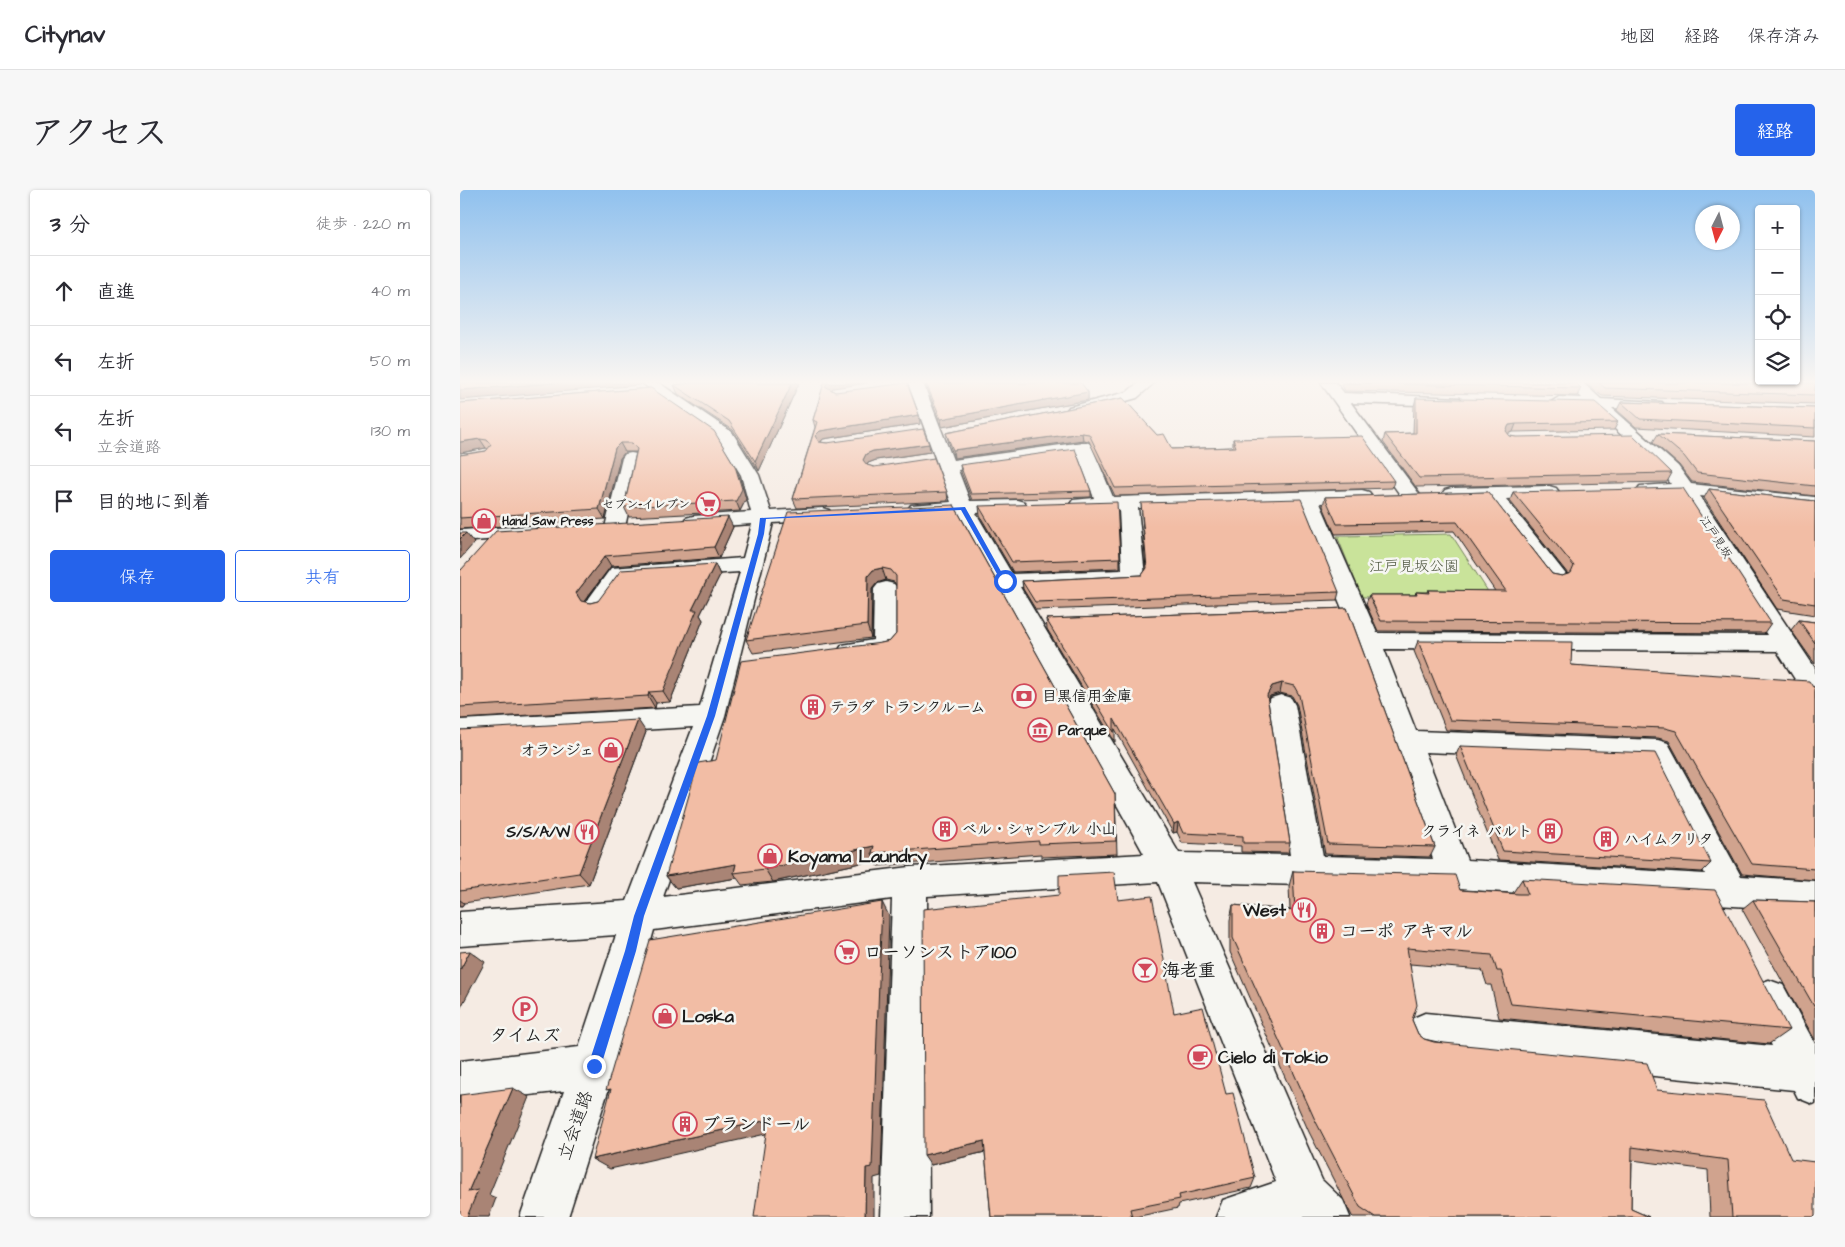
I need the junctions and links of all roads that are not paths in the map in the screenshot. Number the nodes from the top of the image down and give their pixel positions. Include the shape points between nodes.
1 (719, 431) edge
2 (930, 431) edge
3 (1364, 431) edge
4 (1626, 431) edge
5 (1631, 435) junction
6 (1659, 435) edge
7 (1605, 437) edge
8 (937, 445) junction
9 (631, 458) edge
10 (1685, 489) junction
11 (1627, 490) edge
12 (1569, 491) edge
13 (1491, 493) junction
14 (1410, 495) junction
15 (1308, 498) junction
16 (1128, 502) junction
17 (1106, 503) junction
18 (1815, 503) edge
19 (963, 508) junction
20 (896, 510) edge
21 (839, 512) edge
22 (763, 518) junction
23 (673, 523) edge
24 (615, 527) edge
25 (545, 531) edge
26 (496, 534) junction
27 (460, 536) edge
28 (478, 554) edge
29 (753, 564) junction
30 (1557, 577) edge
31 (1005, 581) junction
32 (886, 589) dead end
33 (596, 605) edge
34 (1057, 619) edge
35 (1027, 620) junction
36 (1791, 632) junction
37 (1368, 641) junction
38 (828, 654) edge
39 (752, 664) edge
40 (723, 668) junction
41 (1815, 690) edge
42 (1281, 705) dead end
43 (711, 716) junction
44 (460, 730) edge
45 (1406, 741) junction
46 (1169, 867) junction
47 (1309, 871) junction
48 (1456, 874) junction
49 (910, 882) junction
50 (1815, 896) edge
51 (1724, 901) junction
52 (639, 916) junction
53 (460, 929) edge
54 (1752, 967) edge
55 (1425, 1033) dead end
56 (594, 1066) junction
57 (1811, 1078) edge
58 (460, 1082) edge
59 (1315, 1207) edge
60 (544, 1217) edge
61 (905, 1217) edge
62 (1240, 1217) edge

1 - 22 street via 726,436 750,475
2 - 8 street
3 - 14 street
4 - 5 street, 江戸見坂
5 - 6 street
5 - 7 street
5 - 10 street, 江戸見坂 via 1671,470
8 - 17 street via 1083,447
8 - 19 street
9 - 24 street
10 - 11 street
10 - 18 street
10 - 36 street, 江戸見坂 via 1768,617
12 - 13 street
13 - 14 street
13 - 30 street
14 - 15 street
15 - 16 street
15 - 37 street via 1345,609
16 - 17 street
16 - 31 street via 1134,576
17 - 19 street
19 - 20 street
19 - 31 street
21 - 22 street
22 - 23 street
22 - 29 street, 立会道路
25 - 26 street
26 - 27 street
26 - 28 street
29 - 33 street via 618,573
29 - 40 street, 立会道路
31 - 35 street
32 - 38 street via 885,646
34 - 35 street
35 - 46 street
36 - 37 street
36 - 41 street
37 - 45 street
39 - 40 street
40 - 43 street, 立会道路
42 - 47 street
43 - 44 street
43 - 52 street, 立会道路
45 - 48 street
45 - 51 street via 1658,752
46 - 47 street
46 - 49 street
46 - 59 street
47 - 48 street
48 - 51 street
49 - 52 street
49 - 61 street
50 - 51 street
52 - 53 street
52 - 56 street, 立会道路
54 - 57 street
55 - 57 street
56 - 58 street
56 - 60 street, 立会道路
59 - 62 street

